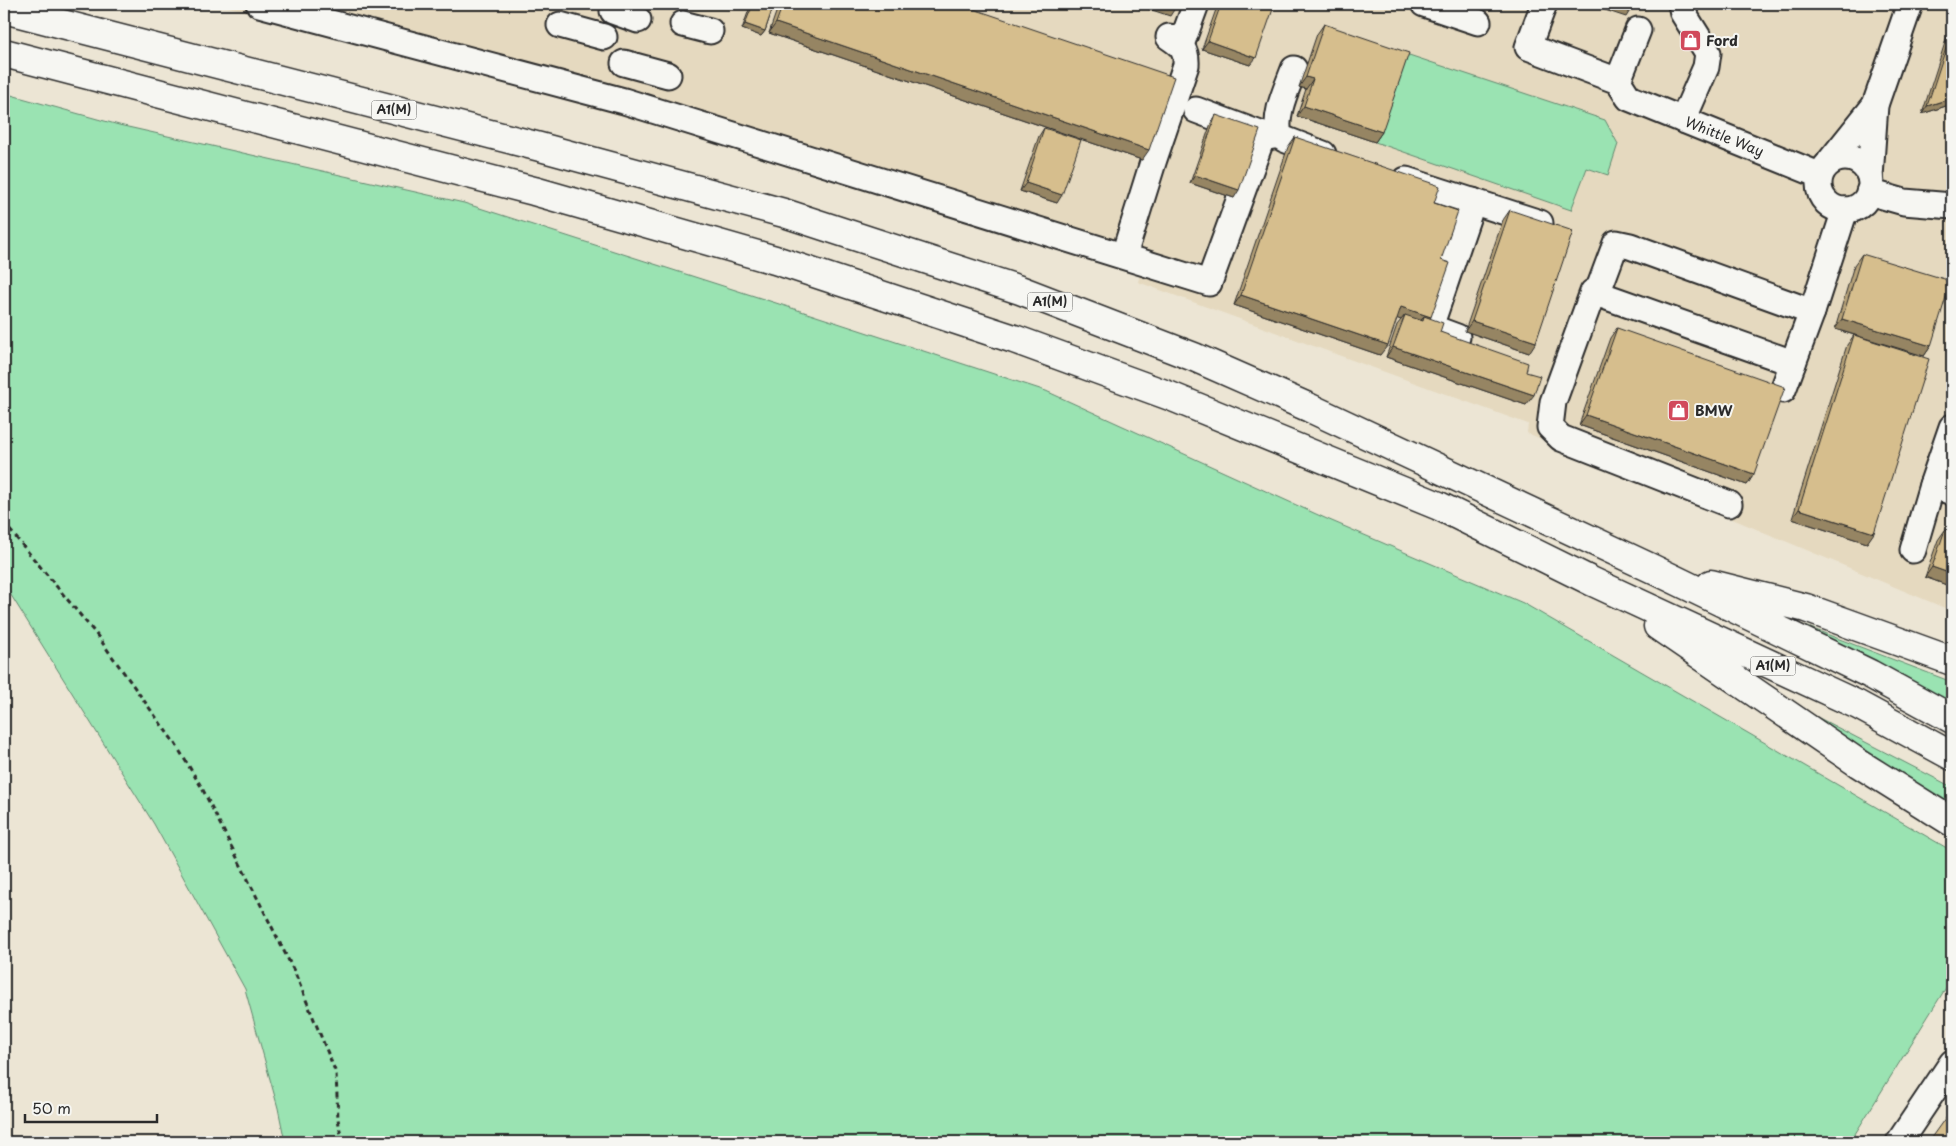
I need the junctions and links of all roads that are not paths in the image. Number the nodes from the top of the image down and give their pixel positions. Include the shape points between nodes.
1 (259, 4) edge
2 (1196, 4) edge
3 (1424, 4) edge
4 (1544, 4) edge
5 (1681, 4) edge
6 (1910, 4) edge
7 (4, 9) edge
8 (613, 11) dead end
9 (326, 13) edge
10 (638, 20) dead end
11 (1478, 22) dead end
12 (682, 24) dead end
13 (560, 25) dead end
14 (1638, 30) dead end
15 (710, 31) dead end
16 (604, 37) dead end
17 (4, 53) edge
18 (1294, 69) dead end
19 (668, 74) dead end
20 (1624, 89) junction
21 (624, 100) junction
22 (1875, 105) junction
23 (1196, 110) dead end
24 (1683, 120) junction
25 (1271, 135) junction
26 (1342, 160) edge
27 (1825, 168) junction
28 (1389, 175) edge
29 (1870, 185) junction
30 (1472, 201) junction
31 (1952, 206) edge
32 (1845, 210) junction
33 (1561, 229) edge
34 (1124, 255) junction
35 (1597, 294) junction
36 (1812, 312) junction
37 (1457, 337) edge
38 (1796, 355) junction
39 (1783, 390) edge
40 (1952, 427) edge
41 (1942, 488) edge
42 (1729, 504) dead end
43 (1913, 550) dead end
44 (1653, 569) junction
45 (1591, 581) junction
46 (1952, 661) edge
47 (1952, 719) edge
48 (1952, 756) edge
49 (1952, 822) edge
50 (1952, 1063) edge
51 (1899, 1142) edge

1 - 9 street
2 - 34 street via 1175,41 1186,54 1186,65
3 - 11 street
4 - 20 street, Whittle Way via 1528,47
5 - 24 street via 1683,13 1708,53 1706,66
6 - 22 street
7 - 44 highway, A1(M) via 784,213 1020,290 1194,357 1292,400
8 - 10 street
9 - 21 street
12 - 15 street
13 - 16 street
14 - 20 street
17 - 45 highway, A1(M) via 534,191 775,260 1014,339 1170,396 1439,506
18 - 25 street
19 - 21 street via 631,65
20 - 24 street, Whittle Way
21 - 34 street
22 - 27 street
22 - 29 street
23 - 25 street
24 - 27 street, Whittle Way
25 - 26 street
25 - 34 street via 1209,283
27 - 29 street, Whittle Way via 1838,158 1856,160 1862,164
27 - 32 street via 1818,184 1823,199
28 - 30 street
29 - 31 street via 1904,202
29 - 32 street via 1860,205
30 - 33 street
30 - 37 street via 1430,327
32 - 36 street
35 - 36 street via 1616,243
35 - 38 street
35 - 42 street via 1593,292 1552,402 1550,427 1561,438
36 - 38 street
38 - 39 street
40 - 41 street
41 - 43 street
44 - 46 highway, A1(M) via 1806,608
44 - 47 highway, A1(M) via 1870,674
45 - 48 highway, A1(M) via 1858,705
45 - 49 highway, A1(M) via 1858,763
50 - 51 street

